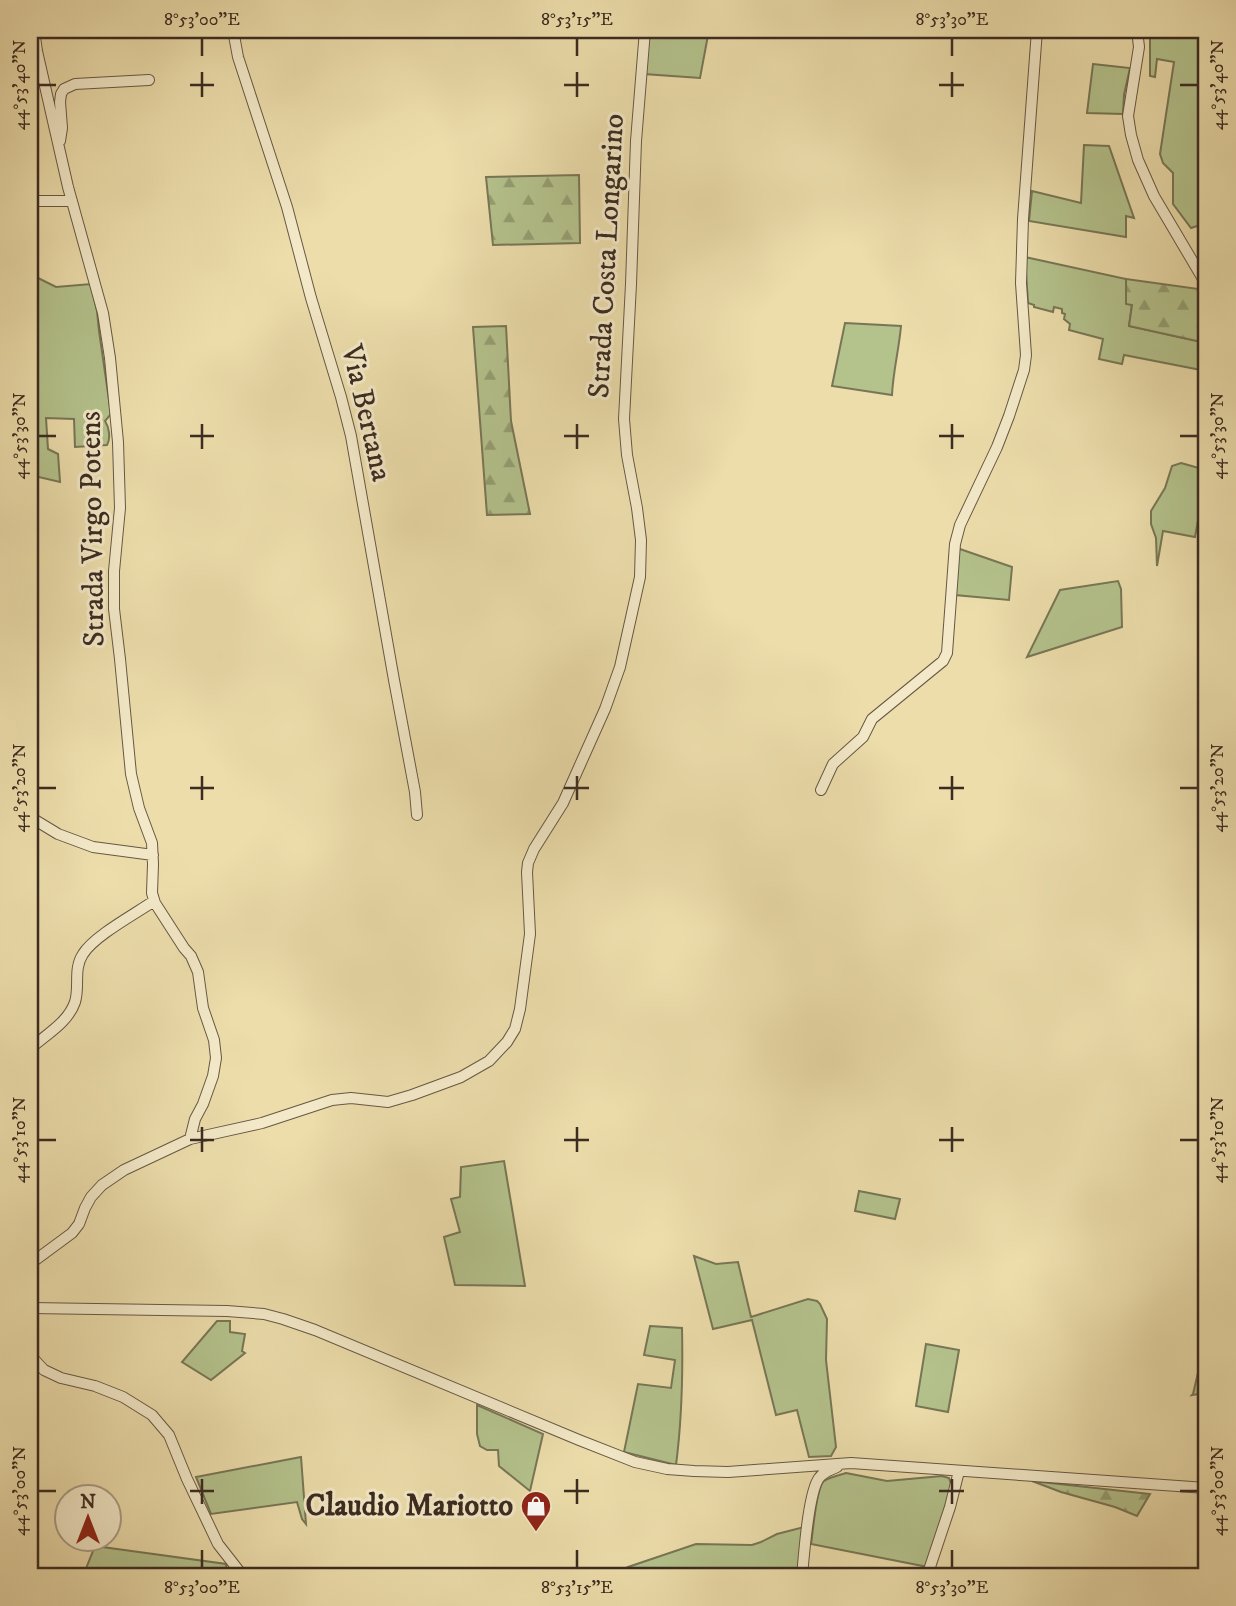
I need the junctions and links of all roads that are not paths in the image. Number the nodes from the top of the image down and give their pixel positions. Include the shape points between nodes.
1 (34, 30) edge
2 (233, 30) edge
3 (645, 30) edge
4 (1037, 30) edge
5 (1138, 30) edge
6 (149, 80) dead end
7 (59, 145) junction
8 (30, 201) edge
9 (72, 201) junction
10 (1206, 284) edge
11 (821, 790) dead end
12 (417, 815) dead end
13 (30, 817) edge
14 (153, 855) junction
15 (154, 901) junction
16 (30, 1049) edge
17 (190, 1139) junction
18 (30, 1264) edge
19 (33, 1307) edge
20 (30, 1354) edge
21 (851, 1463) junction
22 (959, 1471) junction
23 (1206, 1488) edge
24 (243, 1576) edge
25 (802, 1576) edge
26 (927, 1576) edge

1 - 7 street, Strada Virgo Potens
2 - 12 street, Via Bertana via 351,436
3 - 17 street, Strada Costa Longarino via 624,419 641,540 640,577 620,667 605,709 564,803 528,863 530,934 515,1029 489,1061 412,1095 388,1102 332,1100 262,1123
4 - 11 street via 1022,244 1024,370 997,447 960,525 947,653 872,719 863,737 833,764
5 - 10 street via 1128,116 1131,135 1154,195
6 - 7 street via 75,84 64,89
7 - 9 street, Strada Virgo Potens
8 - 9 street
9 - 14 street, Strada Virgo Potens via 110,358 120,495 114,609 131,774
13 - 14 street via 93,847
14 - 15 street, Strada Virgo Potens
15 - 16 street via 89,946 77,969 74,1005 61,1023
15 - 17 street via 198,972 214,1040 213,1076
17 - 18 street, Strada Costa Longarino via 103,1185 91,1197 72,1233
19 - 21 street via 227,1311 284,1319 635,1462 667,1469 728,1472
20 - 24 street via 44,1370 123,1397 152,1415 169,1435 218,1544
21 - 22 street
21 - 25 street via 819,1477
22 - 23 street
22 - 26 street

